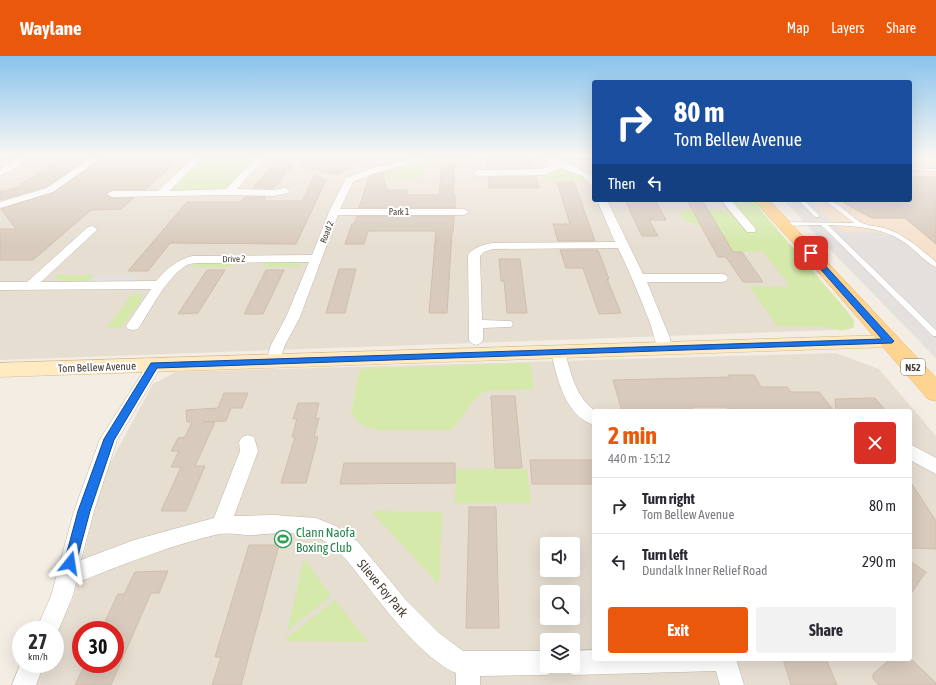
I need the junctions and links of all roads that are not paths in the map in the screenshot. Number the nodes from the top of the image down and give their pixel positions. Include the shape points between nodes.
1 (55, 186) edge
2 (168, 186) edge
3 (234, 186) edge
4 (346, 186) edge
5 (285, 191) dead end
6 (229, 192) junction
7 (112, 194) dead end
8 (160, 194) junction
9 (603, 202) edge
10 (728, 202) edge
11 (763, 202) edge
12 (803, 202) edge
13 (829, 202) edge
14 (0, 205) edge
15 (334, 212) junction
16 (464, 212) dead end
17 (817, 216) dead end
18 (785, 224) junction
19 (859, 224) junction
20 (824, 225) junction
21 (92, 229) dead end
22 (751, 230) dead end
23 (622, 245) junction
24 (317, 258) junction
25 (936, 265) edge
26 (639, 278) junction
27 (722, 278) dead end
28 (161, 285) junction
29 (0, 286) edge
30 (30, 286) junction
31 (476, 324) junction
32 (506, 324) dead end
33 (133, 326) dead end
34 (936, 334) edge
35 (476, 340) dead end
36 (889, 341) junction
37 (665, 349) junction
38 (558, 352) junction
39 (272, 361) junction
40 (155, 365) junction
41 (0, 370) edge
42 (936, 393) edge
43 (592, 418) edge
44 (248, 442) dead end
45 (912, 452) edge
46 (936, 467) edge
47 (221, 525) junction
48 (66, 576) junction
49 (51, 621) edge
50 (648, 661) edge
51 (725, 661) edge
52 (580, 663) edge
53 (540, 664) edge
54 (29, 673) edge
55 (468, 674) edge
56 (24, 685) edge
57 (732, 685) edge

1 - 14 street
2 - 8 street
3 - 6 street
4 - 15 street, Road 2
5 - 6 street
6 - 8 street
7 - 8 street
9 - 23 street
10 - 22 street
11 - 18 main road, N52
12 - 17 lane
13 - 19 lane
15 - 16 street, Park 1
15 - 24 street, Road 2
18 - 20 lane
18 - 36 main road, N52
19 - 20 lane
19 - 25 lane via 897,234
20 - 34 lane
21 - 30 street
23 - 26 street
23 - 31 street via 492,246 480,250 474,255
24 - 28 street, Drive 2 via 192,260 172,270
24 - 39 street, Road 2
26 - 27 street
26 - 37 street
28 - 30 street
28 - 33 street, Drive 2
29 - 30 street
31 - 32 street
31 - 35 street
36 - 37 street, Tom Bellew Avenue
36 - 42 main road, N52
37 - 38 street, Tom Bellew Avenue
38 - 39 street, Tom Bellew Avenue
38 - 43 street via 570,394 585,414
39 - 40 street, Tom Bellew Avenue
40 - 41 street, Tom Bellew Avenue
40 - 48 street via 109,439 84,511
44 - 47 street via 250,451
45 - 46 street
47 - 48 street, Slieve Foy Park via 134,550
47 - 55 street, Slieve Foy Park via 274,524 316,527 329,533 351,549 398,608 431,642 458,662
48 - 49 street via 61,598
50 - 52 street
51 - 57 street
53 - 55 street, Slieve Foy Park
54 - 56 street

